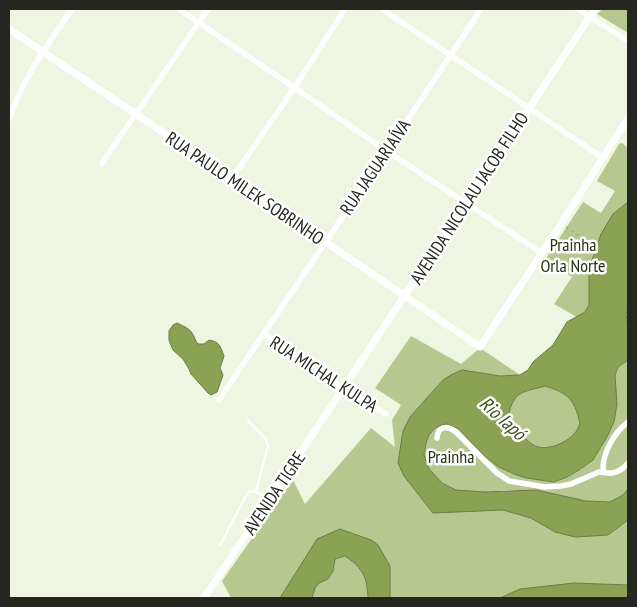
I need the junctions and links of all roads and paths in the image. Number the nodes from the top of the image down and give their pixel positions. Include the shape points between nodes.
1 (72, 9) edge
2 (179, 9) edge
3 (208, 9) edge
4 (345, 9) edge
5 (382, 9) edge
6 (481, 9) edge
7 (578, 9) edge
8 (595, 9) edge
9 (589, 16) junction
10 (199, 22) junction
11 (9, 29) edge
12 (628, 41) edge
13 (43, 52) junction
14 (450, 54) junction
15 (295, 88) junction
16 (529, 107) junction
17 (136, 114) junction
18 (628, 118) edge
19 (9, 119) edge
20 (387, 151) junction
21 (603, 158) junction
22 (102, 163) dead end
23 (232, 178) junction
24 (467, 203) junction
25 (561, 224) junction
26 (325, 242) junction
27 (542, 253) junction
28 (628, 267) edge
29 (405, 297) junction
30 (263, 334) junction
31 (344, 388) junction
32 (219, 400) dead end
33 (386, 414) dead end
34 (248, 421) dead end
35 (628, 422) edge
36 (436, 438) dead end
37 (628, 463) edge
38 (602, 472) junction
39 (256, 491) junction
40 (269, 500) junction
41 (220, 545) dead end
42 (204, 598) edge

1 - 13 street
2 - 10 street
3 - 10 street
4 - 15 street
5 - 14 street
6 - 14 street, RUA JAGUARIAÍVA
7 - 9 street
8 - 9 street, AVENIDA NICOLAU JACOB FILHO
9 - 12 street
9 - 16 street, AVENIDA NICOLAU JACOB FILHO
10 - 15 street
10 - 17 street
11 - 13 street, RUA PAULO MILEK SOBRINHO
13 - 17 street, RUA PAULO MILEK SOBRINHO
13 - 19 street via 15,100
14 - 16 street
14 - 20 street, RUA JAGUARIAÍVA
15 - 20 street
15 - 23 street
16 - 21 street
16 - 24 street, AVENIDA NICOLAU JACOB FILHO
17 - 22 street
17 - 23 street, RUA PAULO MILEK SOBRINHO
18 - 21 street
20 - 24 street
20 - 26 street, RUA JAGUARIAÍVA
21 - 25 street
23 - 26 street, RUA PAULO MILEK SOBRINHO
24 - 27 street
24 - 29 street, AVENIDA NICOLAU JACOB FILHO
25 - 27 street
25 - 28 path
26 - 29 street, RUA PAULO MILEK SOBRINHO
26 - 30 street, RUA JAGUARIAÍVA
27 - 29 street, RUA PAULO MILEK SOBRINHO via 480,347
29 - 31 street, AVENIDA NICOLAU JACOB FILHO
30 - 31 street, RUA MICHAL KULPA
30 - 32 street, RUA JAGUARIAÍVA
31 - 33 street, RUA MICHAL KULPA
31 - 40 street, AVENIDA TIGRE
34 - 39 lane via 268,446
35 - 38 street via 609,446
36 - 38 street via 441,429 451,428 509,481 545,487 561,486
37 - 38 street via 619,472
39 - 40 lane
39 - 41 lane via 248,492
40 - 42 street, AVENIDA TIGRE

